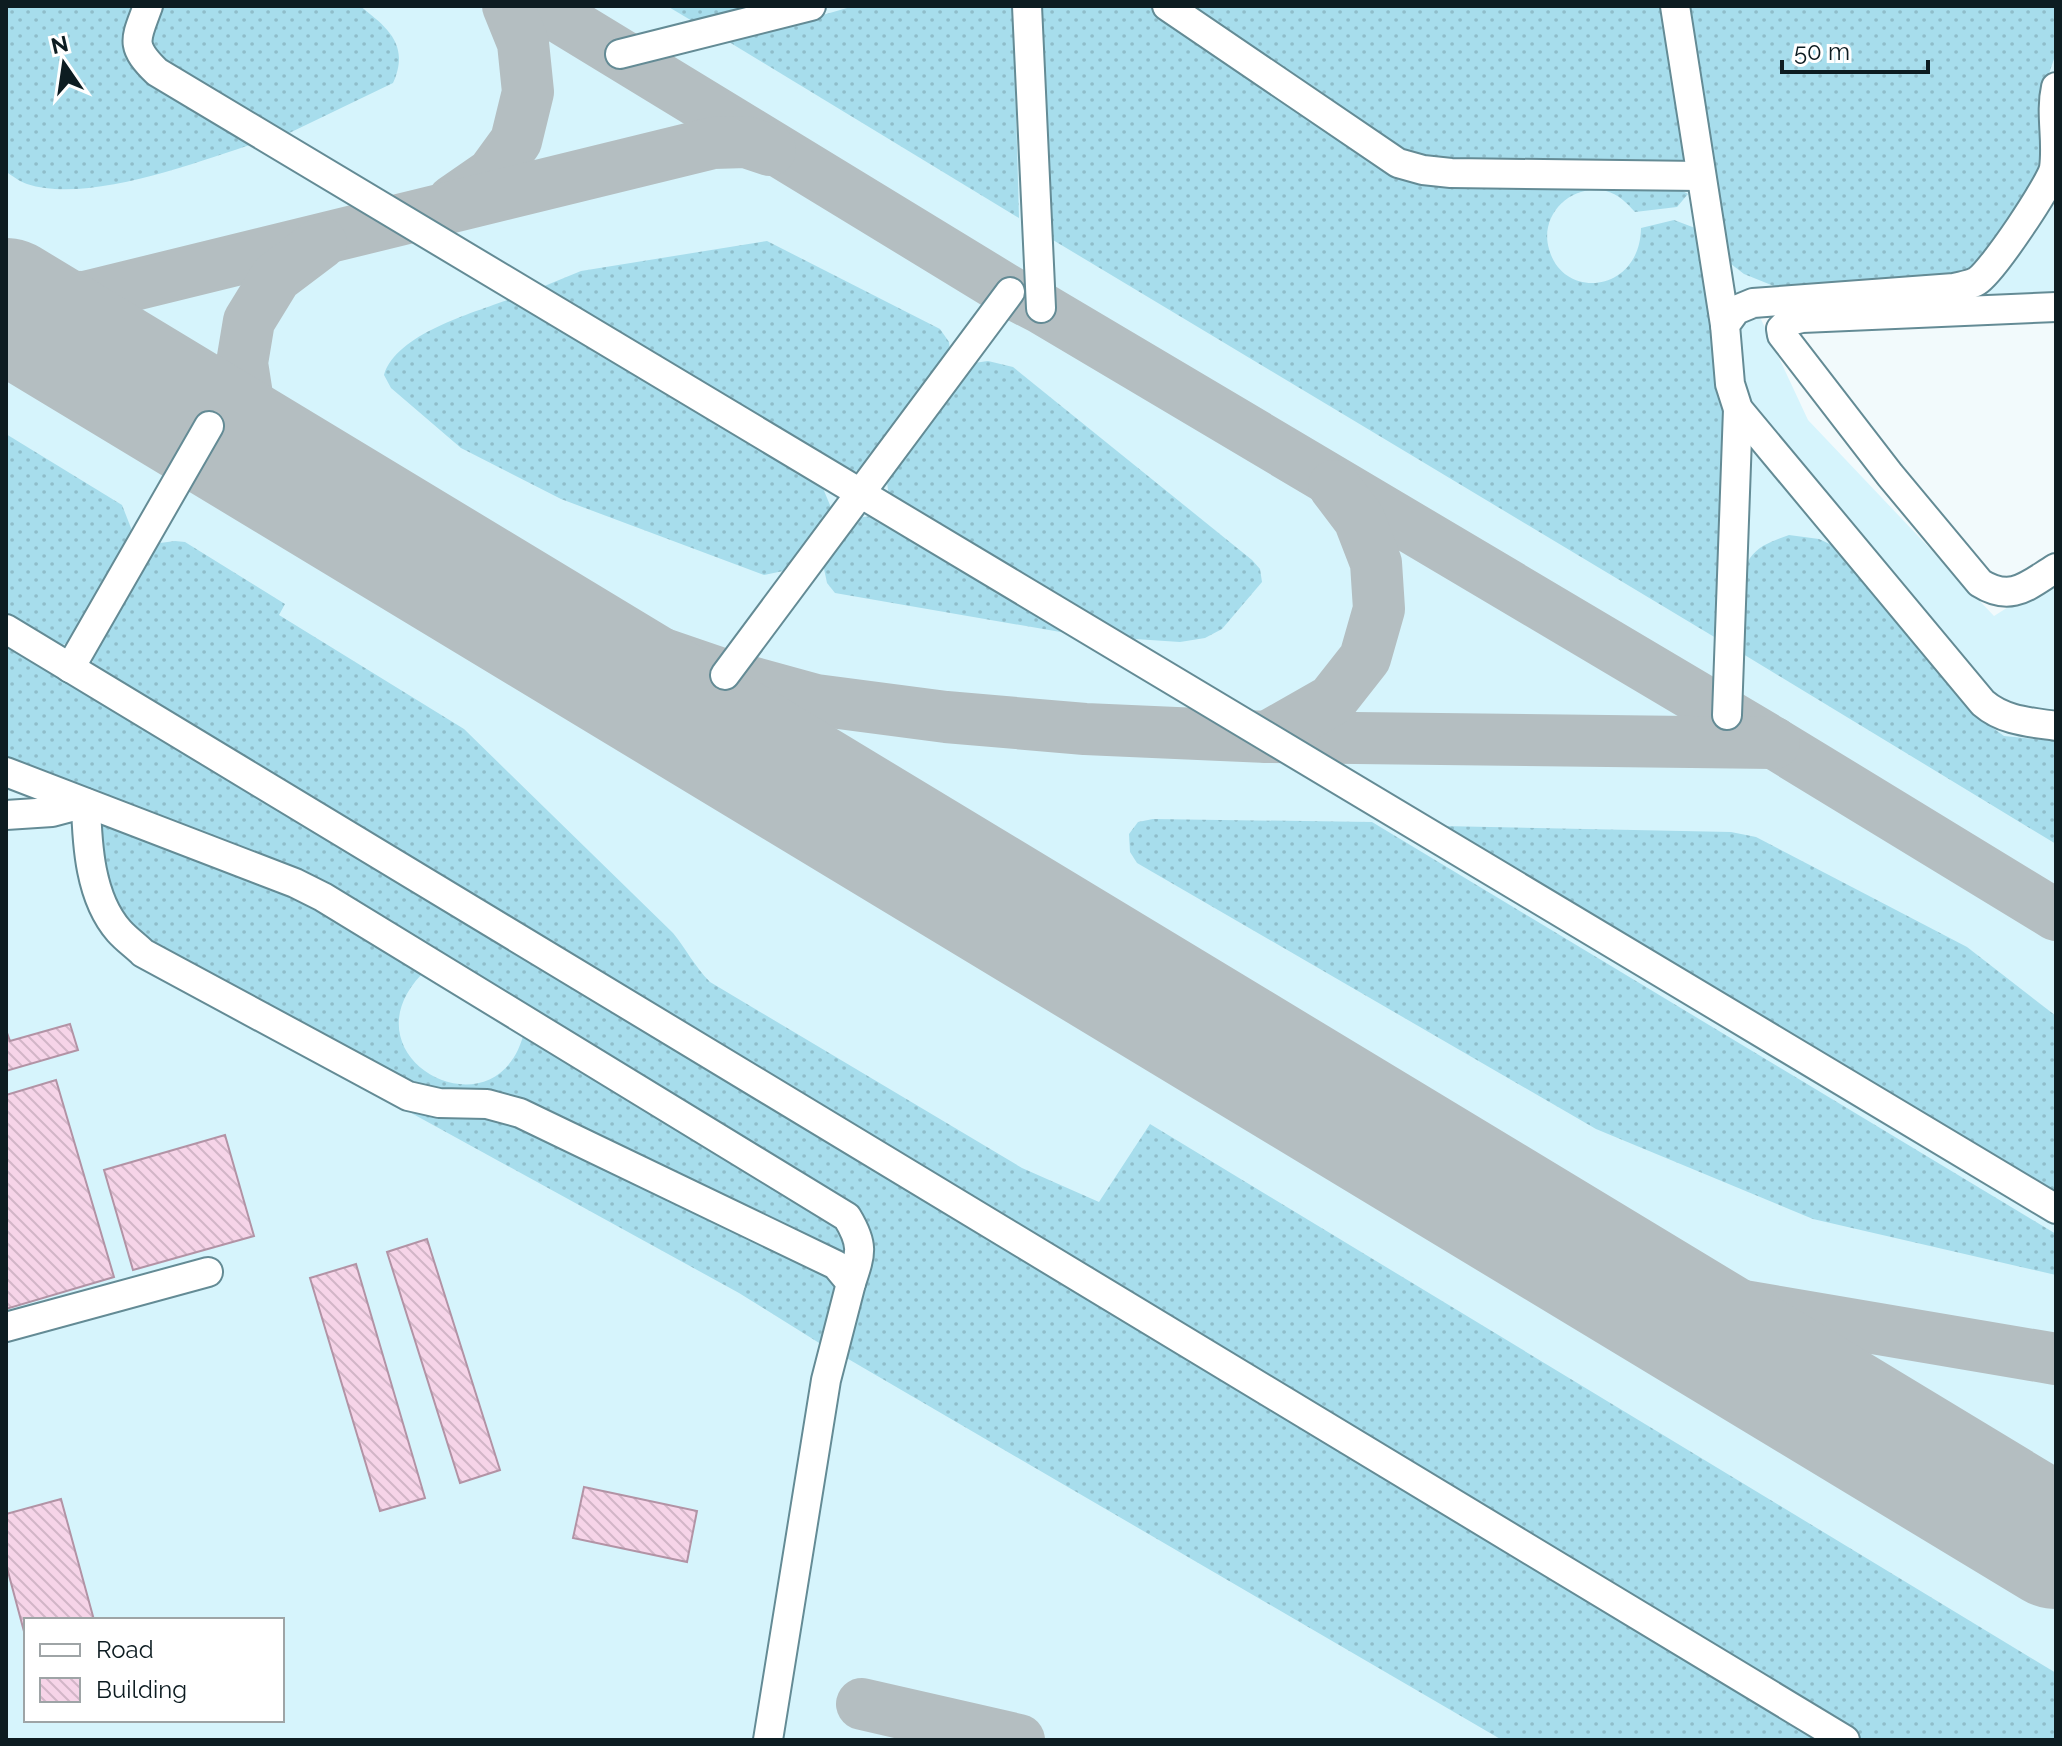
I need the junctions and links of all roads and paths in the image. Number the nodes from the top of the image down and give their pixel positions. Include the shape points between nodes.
1 (148, 6) edge
2 (811, 6) edge
3 (1027, 6) edge
4 (1167, 6) edge
5 (1675, 6) edge
6 (620, 54) dead end
7 (2056, 87) edge
8 (1701, 176) junction
9 (1010, 292) dead end
10 (2056, 307) edge
11 (1041, 308) dead end
12 (1725, 325) junction
13 (1738, 409) junction
14 (209, 426) dead end
15 (860, 493) junction
16 (2056, 568) edge
17 (6, 629) edge
18 (70, 668) junction
19 (725, 675) dead end
20 (1727, 715) dead end
21 (2056, 726) edge
22 (6, 772) edge
23 (86, 803) junction
24 (6, 815) edge
25 (2056, 1209) edge
26 (208, 1272) dead end
27 (851, 1283) junction
28 (6, 1327) edge
29 (768, 1740) edge
30 (1845, 1740) edge

1 - 15 street via 136,38 141,57 157,72
2 - 6 street
3 - 11 street
4 - 8 street via 1398,163 1451,173
5 - 8 street
7 - 12 street via 2050,178 1990,270 1976,282 1753,303 1736,310
8 - 12 street
9 - 15 street
10 - 16 street via 1802,318 1781,329 1890,475 1980,583 2015,592
12 - 13 street via 1730,384
13 - 20 street
13 - 21 street via 1983,703 2015,720
14 - 18 street
15 - 19 street
15 - 25 street
17 - 18 street
18 - 30 street
22 - 23 street
23 - 24 street
23 - 27 street via 323,897 847,1217 861,1252
23 - 27 street via 87,844 104,908 143,953 408,1096 520,1113 836,1265
26 - 28 street
27 - 29 street via 826,1380

